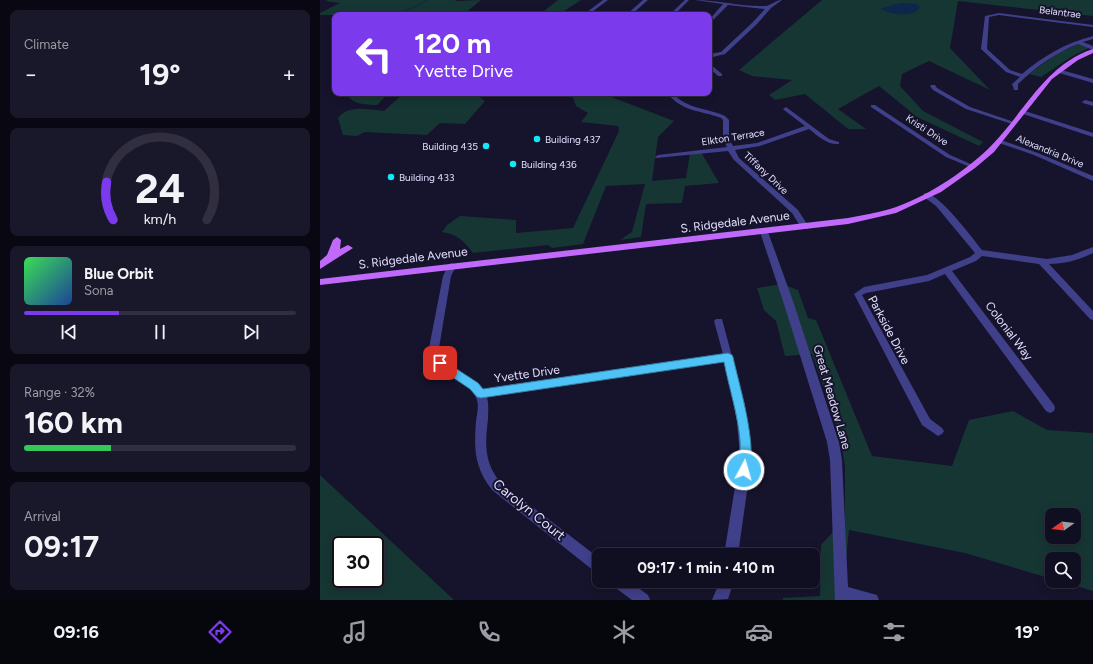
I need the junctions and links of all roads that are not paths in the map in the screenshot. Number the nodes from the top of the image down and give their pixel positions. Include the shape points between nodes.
1 (606, 0) edge
2 (646, 0) edge
3 (687, 0) edge
4 (697, 0) edge
5 (780, 0) edge
6 (727, 3) junction
7 (768, 8) junction
8 (590, 12) edge
9 (632, 12) edge
10 (674, 12) edge
11 (712, 20) edge
12 (1093, 26) edge
13 (1093, 37) edge
14 (1079, 42) junction
15 (1093, 46) edge
16 (1093, 51) edge
17 (712, 55) edge
18 (712, 68) edge
19 (1058, 71) junction
20 (720, 75) dead end
21 (1022, 76) junction
22 (1093, 81) edge
23 (933, 86) dead end
24 (1016, 89) dead end
25 (672, 96) edge
26 (1085, 102) dead end
27 (1093, 104) edge
28 (873, 106) dead end
29 (786, 109) dead end
30 (1022, 112) junction
31 (1014, 123) junction
32 (809, 127) junction
33 (1093, 135) edge
34 (998, 141) junction
35 (837, 143) dead end
36 (730, 148) junction
37 (658, 157) dead end
38 (972, 166) junction
39 (1093, 179) edge
40 (927, 195) junction
41 (805, 227) junction
42 (764, 232) junction
43 (337, 240) dead end
44 (348, 248) dead end
45 (1093, 250) edge
46 (980, 253) junction
47 (331, 257) junction
48 (1042, 262) junction
49 (320, 266) edge
50 (452, 266) junction
51 (947, 271) junction
52 (320, 282) edge
53 (1093, 317) edge
54 (719, 322) dead end
55 (728, 357) junction
56 (481, 394) junction
57 (1050, 408) dead end
58 (938, 431) dead end
59 (732, 548) edge
60 (592, 561) edge
61 (627, 588) edge
62 (725, 588) edge
63 (841, 596) edge
64 (643, 600) edge
65 (719, 600) edge
66 (872, 600) edge

1 - 8 street
2 - 9 street
3 - 10 street
4 - 6 street
5 - 7 street
6 - 7 street
6 - 11 street
7 - 17 street via 723,53
12 - 21 street, Belantrae via 999,14 986,16 984,49 1008,71
13 - 14 street
14 - 15 street
14 - 21 street via 1047,56
16 - 19 main road, S. Ridgedale Avenue
18 - 20 street
19 - 22 street
19 - 30 main road, S. Ridgedale Avenue
21 - 24 street via 1015,84
23 - 31 street via 968,108
25 - 36 street, Tiffany Drive via 688,108 723,117 726,120 726,139
26 - 27 street
28 - 38 street, Kristi Drive via 948,156
29 - 32 street
30 - 31 main road, S. Ridgedale Avenue
30 - 33 street
31 - 34 main road, S. Ridgedale Avenue
32 - 35 street via 827,140
32 - 36 street, Elkton Terrace via 762,144
34 - 38 main road, S. Ridgedale Avenue
34 - 39 street, Alexandria Drive via 1036,154
36 - 37 street, Elkton Terrace
36 - 41 street, Tiffany Drive via 741,164 795,212
38 - 40 main road, S. Ridgedale Avenue
40 - 41 main road, S. Ridgedale Avenue via 906,206 873,216
40 - 46 street via 939,204
41 - 42 main road, S. Ridgedale Avenue
42 - 50 main road, S. Ridgedale Avenue
42 - 63 street, Great Meadow Lane via 833,442 836,460
43 - 47 main road
44 - 47 main road
45 - 48 street via 1070,260
46 - 48 street
46 - 51 street, Parkside Drive
47 - 49 main road
48 - 53 street
50 - 52 main road, S. Ridgedale Avenue
50 - 56 street, Yvette Drive via 447,276 434,353 443,366 474,386
51 - 57 street, Colonial Way
51 - 58 street, Parkside Drive via 920,281 864,290 858,294 926,422
54 - 55 street
55 - 56 street, Yvette Drive
55 - 59 street via 744,430 746,456
56 - 60 street, Carolyn Court via 484,407 481,457 489,477 496,486
61 - 64 street
62 - 65 street
63 - 66 street

